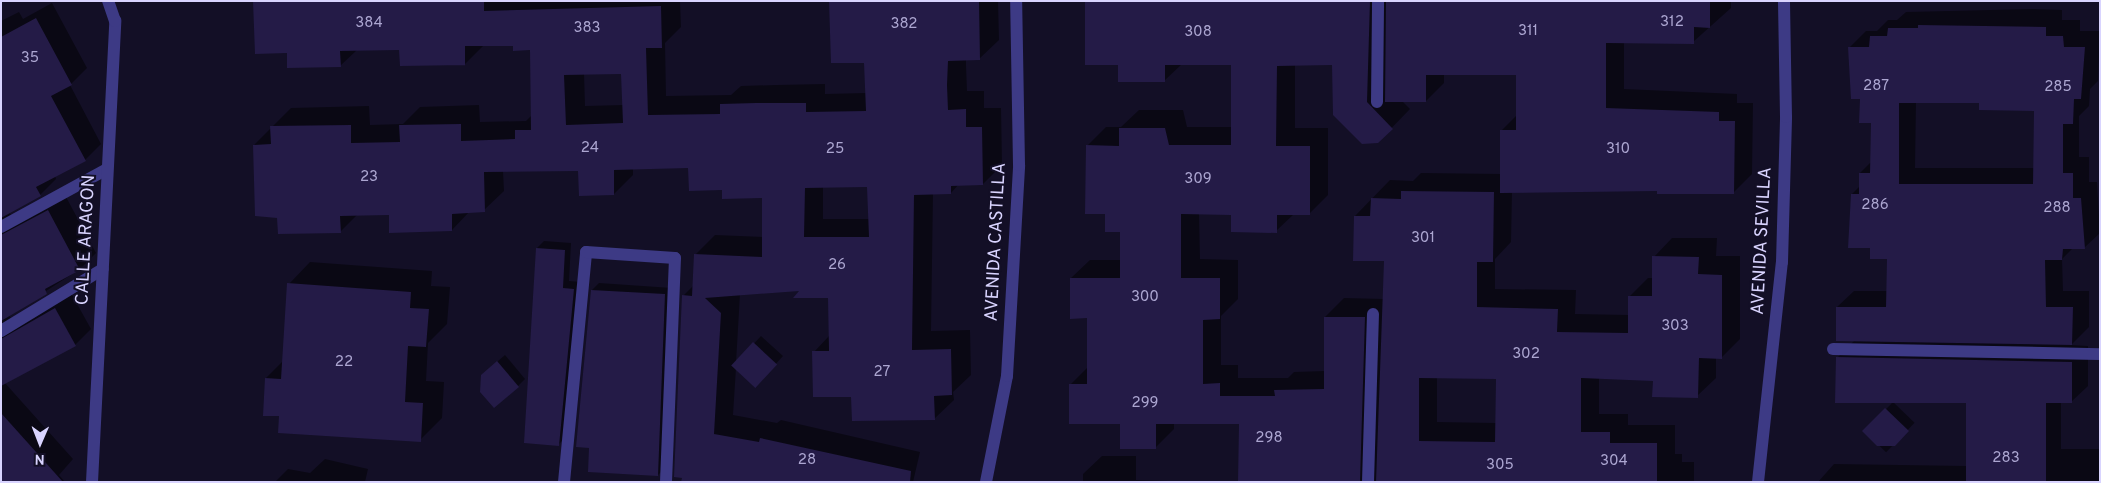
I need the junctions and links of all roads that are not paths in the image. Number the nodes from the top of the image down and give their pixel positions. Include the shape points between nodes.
1 (108, 1) edge
2 (1016, 1) edge
3 (1378, 1) edge
4 (1784, 1) edge
5 (1377, 102) dead end
6 (108, 169) junction
7 (1, 227) edge
8 (103, 269) junction
9 (1373, 314) dead end
10 (1, 331) edge
11 (1832, 349) dead end
12 (2100, 354) edge
13 (92, 482) edge
14 (564, 482) edge
15 (666, 482) edge
16 (986, 482) edge
17 (1368, 482) edge
18 (1758, 482) edge

1 - 6 street, CALLE ARAGON via 115,21
2 - 16 street, AVENIDA CASTILLA via 1019,165 1008,366
3 - 5 street
4 - 18 street, AVENIDA SEVILLA via 1786,117 1782,262
6 - 7 street
6 - 8 street, CALLE ARAGON
8 - 10 street
8 - 13 street, CALLE ARAGON
9 - 17 street
11 - 12 street
14 - 15 street via 586,252 675,258

